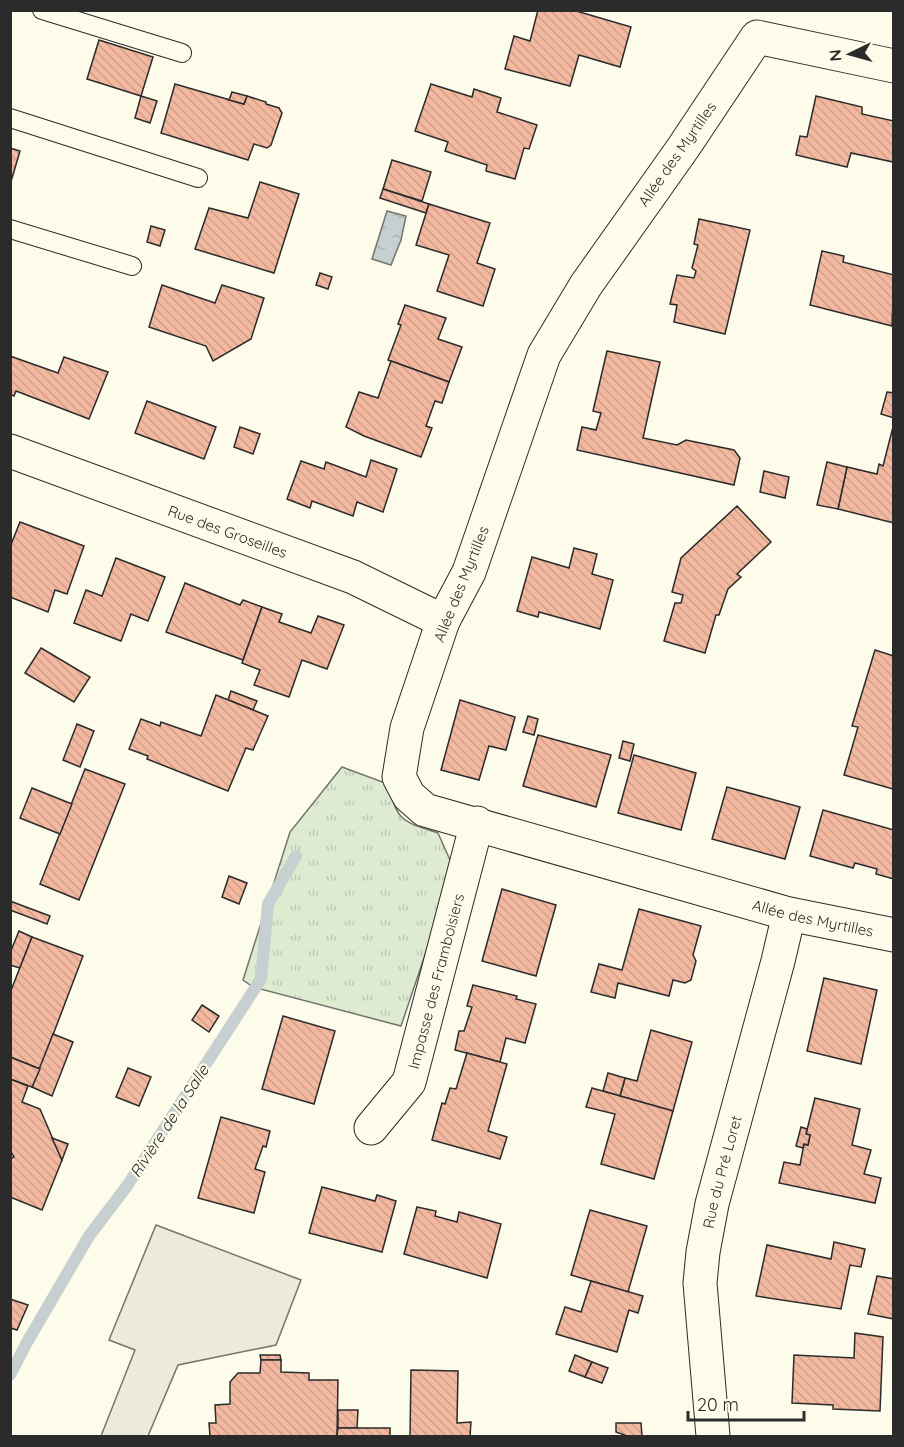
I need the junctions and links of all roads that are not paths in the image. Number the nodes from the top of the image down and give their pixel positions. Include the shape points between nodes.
1 (42, 10) edge
2 (182, 53) dead end
3 (894, 66) edge
4 (10, 118) edge
5 (198, 178) dead end
6 (10, 229) edge
7 (132, 266) dead end
8 (10, 452) edge
9 (443, 621) junction
10 (477, 823) junction
11 (789, 914) junction
12 (894, 935) edge
13 (371, 1128) dead end
14 (712, 1437) edge

1 - 2 lane
3 - 9 street, Allée des Myrtilles via 757,37 586,285 544,355 469,572
4 - 5 lane
6 - 7 lane
8 - 9 street, Rue des Groseilles via 353,577
9 - 10 street, Allée des Myrtilles via 407,728 399,777 409,796 425,810
10 - 11 street, Allée des Myrtilles
10 - 13 street, Impasse des Framboisiers via 409,1082
11 - 12 street, Allée des Myrtilles
11 - 14 street, Rue du Pré Loret via 712,1204 703,1252 700,1282

